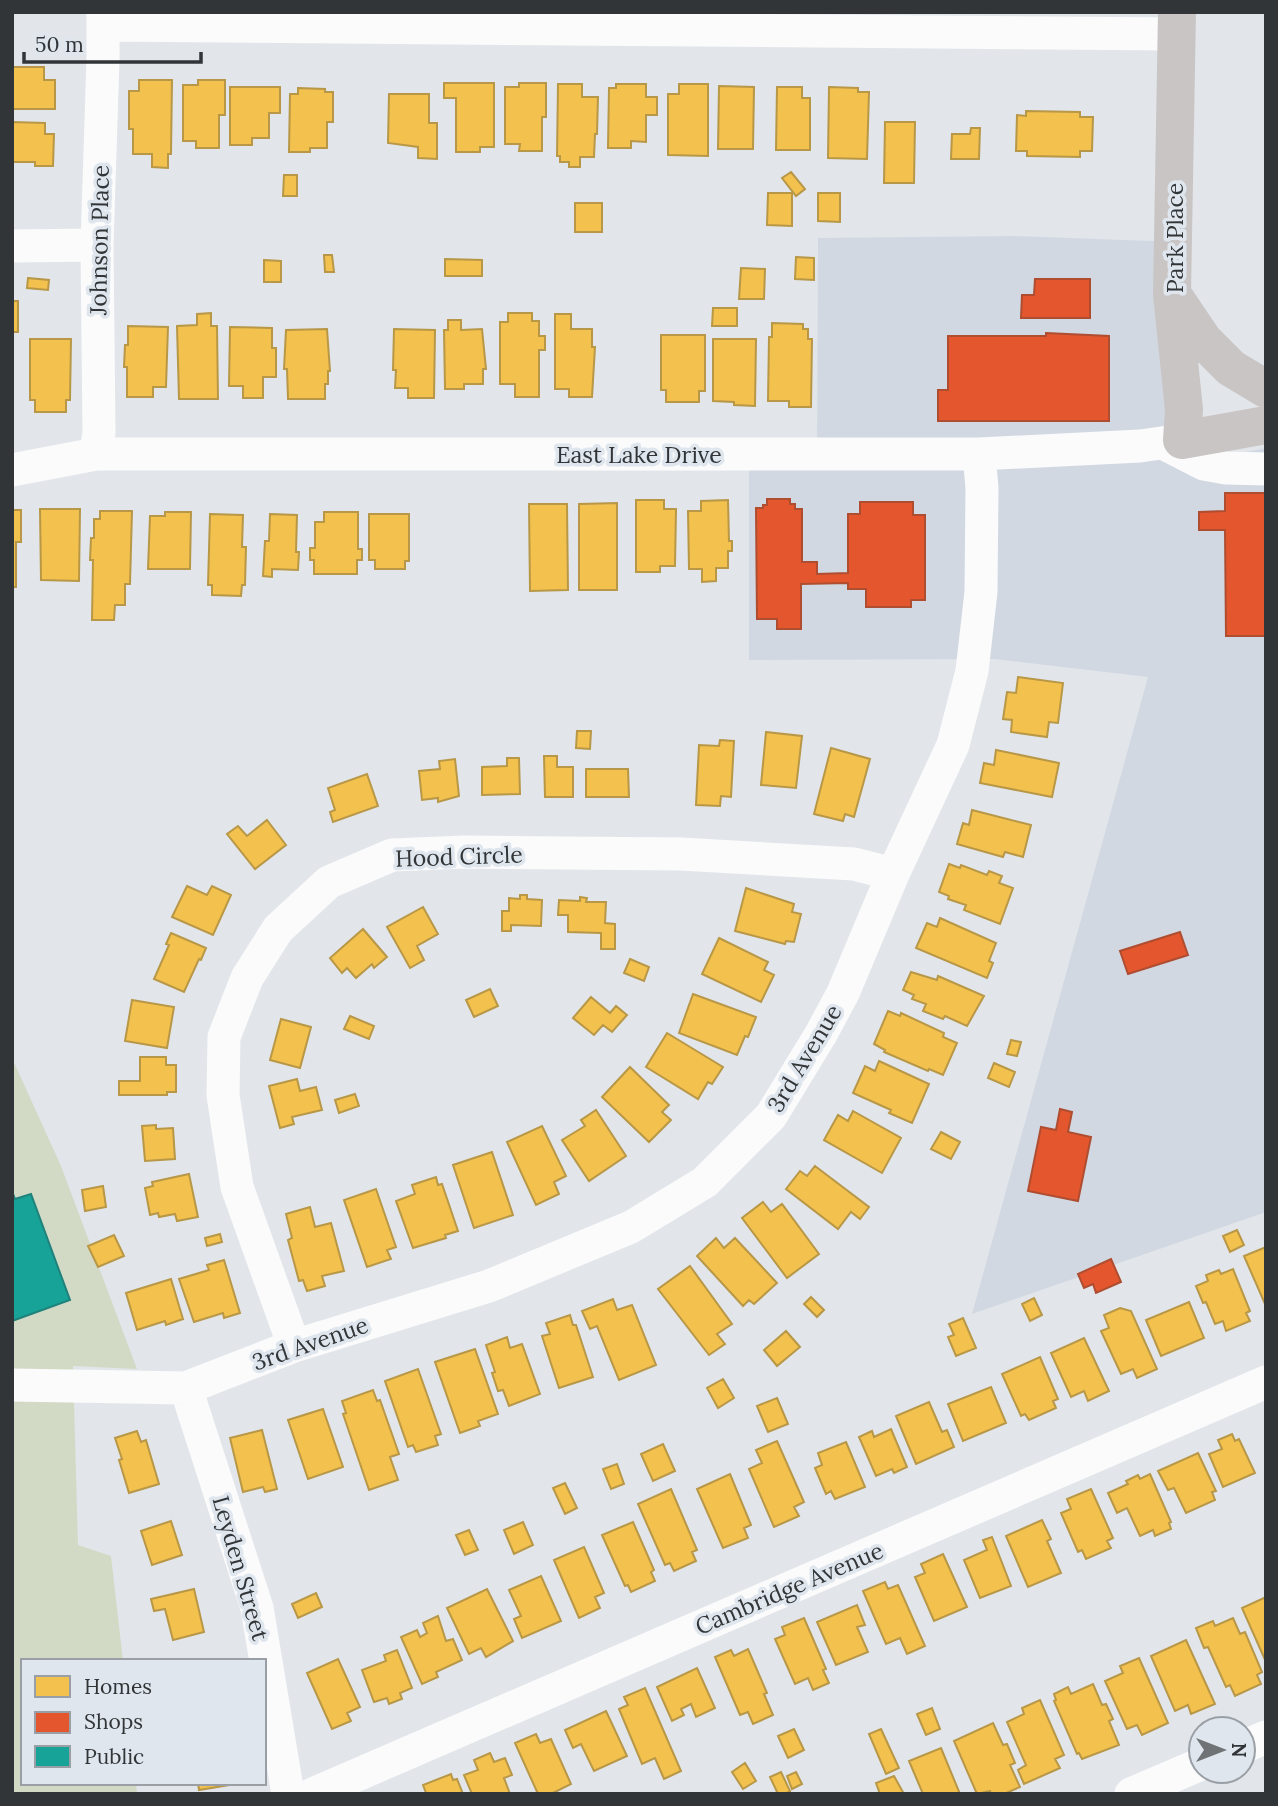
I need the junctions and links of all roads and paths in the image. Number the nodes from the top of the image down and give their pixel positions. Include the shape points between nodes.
1 (103, 19) edge
2 (1177, 23) edge
3 (97, 245) junction
4 (12, 246) edge
5 (1172, 293) junction
6 (1266, 389) edge
7 (1266, 425) edge
8 (1174, 442) junction
9 (96, 454) junction
10 (979, 454) junction
11 (1266, 468) edge
12 (12, 470) edge
13 (893, 874) junction
14 (294, 1346) junction
15 (1266, 1382) edge
16 (12, 1385) edge
17 (186, 1388) junction
18 (266, 1659) edge
19 (266, 1662) edge
20 (1187, 1771) edge
21 (288, 1794) edge
22 (313, 1794) edge
23 (1131, 1794) edge

1 - 2 street
1 - 3 street, Johnson Place
2 - 5 main road, Park Place
3 - 4 street
3 - 9 street, Johnson Place
5 - 6 main road via 1204,341 1231,368
5 - 8 main road, Park Place via 1184,410
7 - 8 main road, East Lake Drive
8 - 10 street, East Lake Drive
8 - 11 street via 1204,464
9 - 10 street, East Lake Drive
9 - 12 street, East Lake Drive
10 - 13 street, 3rd Avenue via 981,592 972,671 953,745
13 - 14 street, 3rd Avenue via 843,993 771,1115 705,1182 632,1227 489,1286
13 - 14 street, Hood Circle via 854,864 681,854 465,852 392,855 329,883 278,929 247,978 224,1037 223,1095 237,1187
14 - 17 street, 3rd Avenue
15 - 22 street, Cambridge Avenue
16 - 17 street, 3rd Avenue
17 - 18 street, Leyden Street via 257,1608
19 - 21 street, Leyden Street
20 - 23 street

